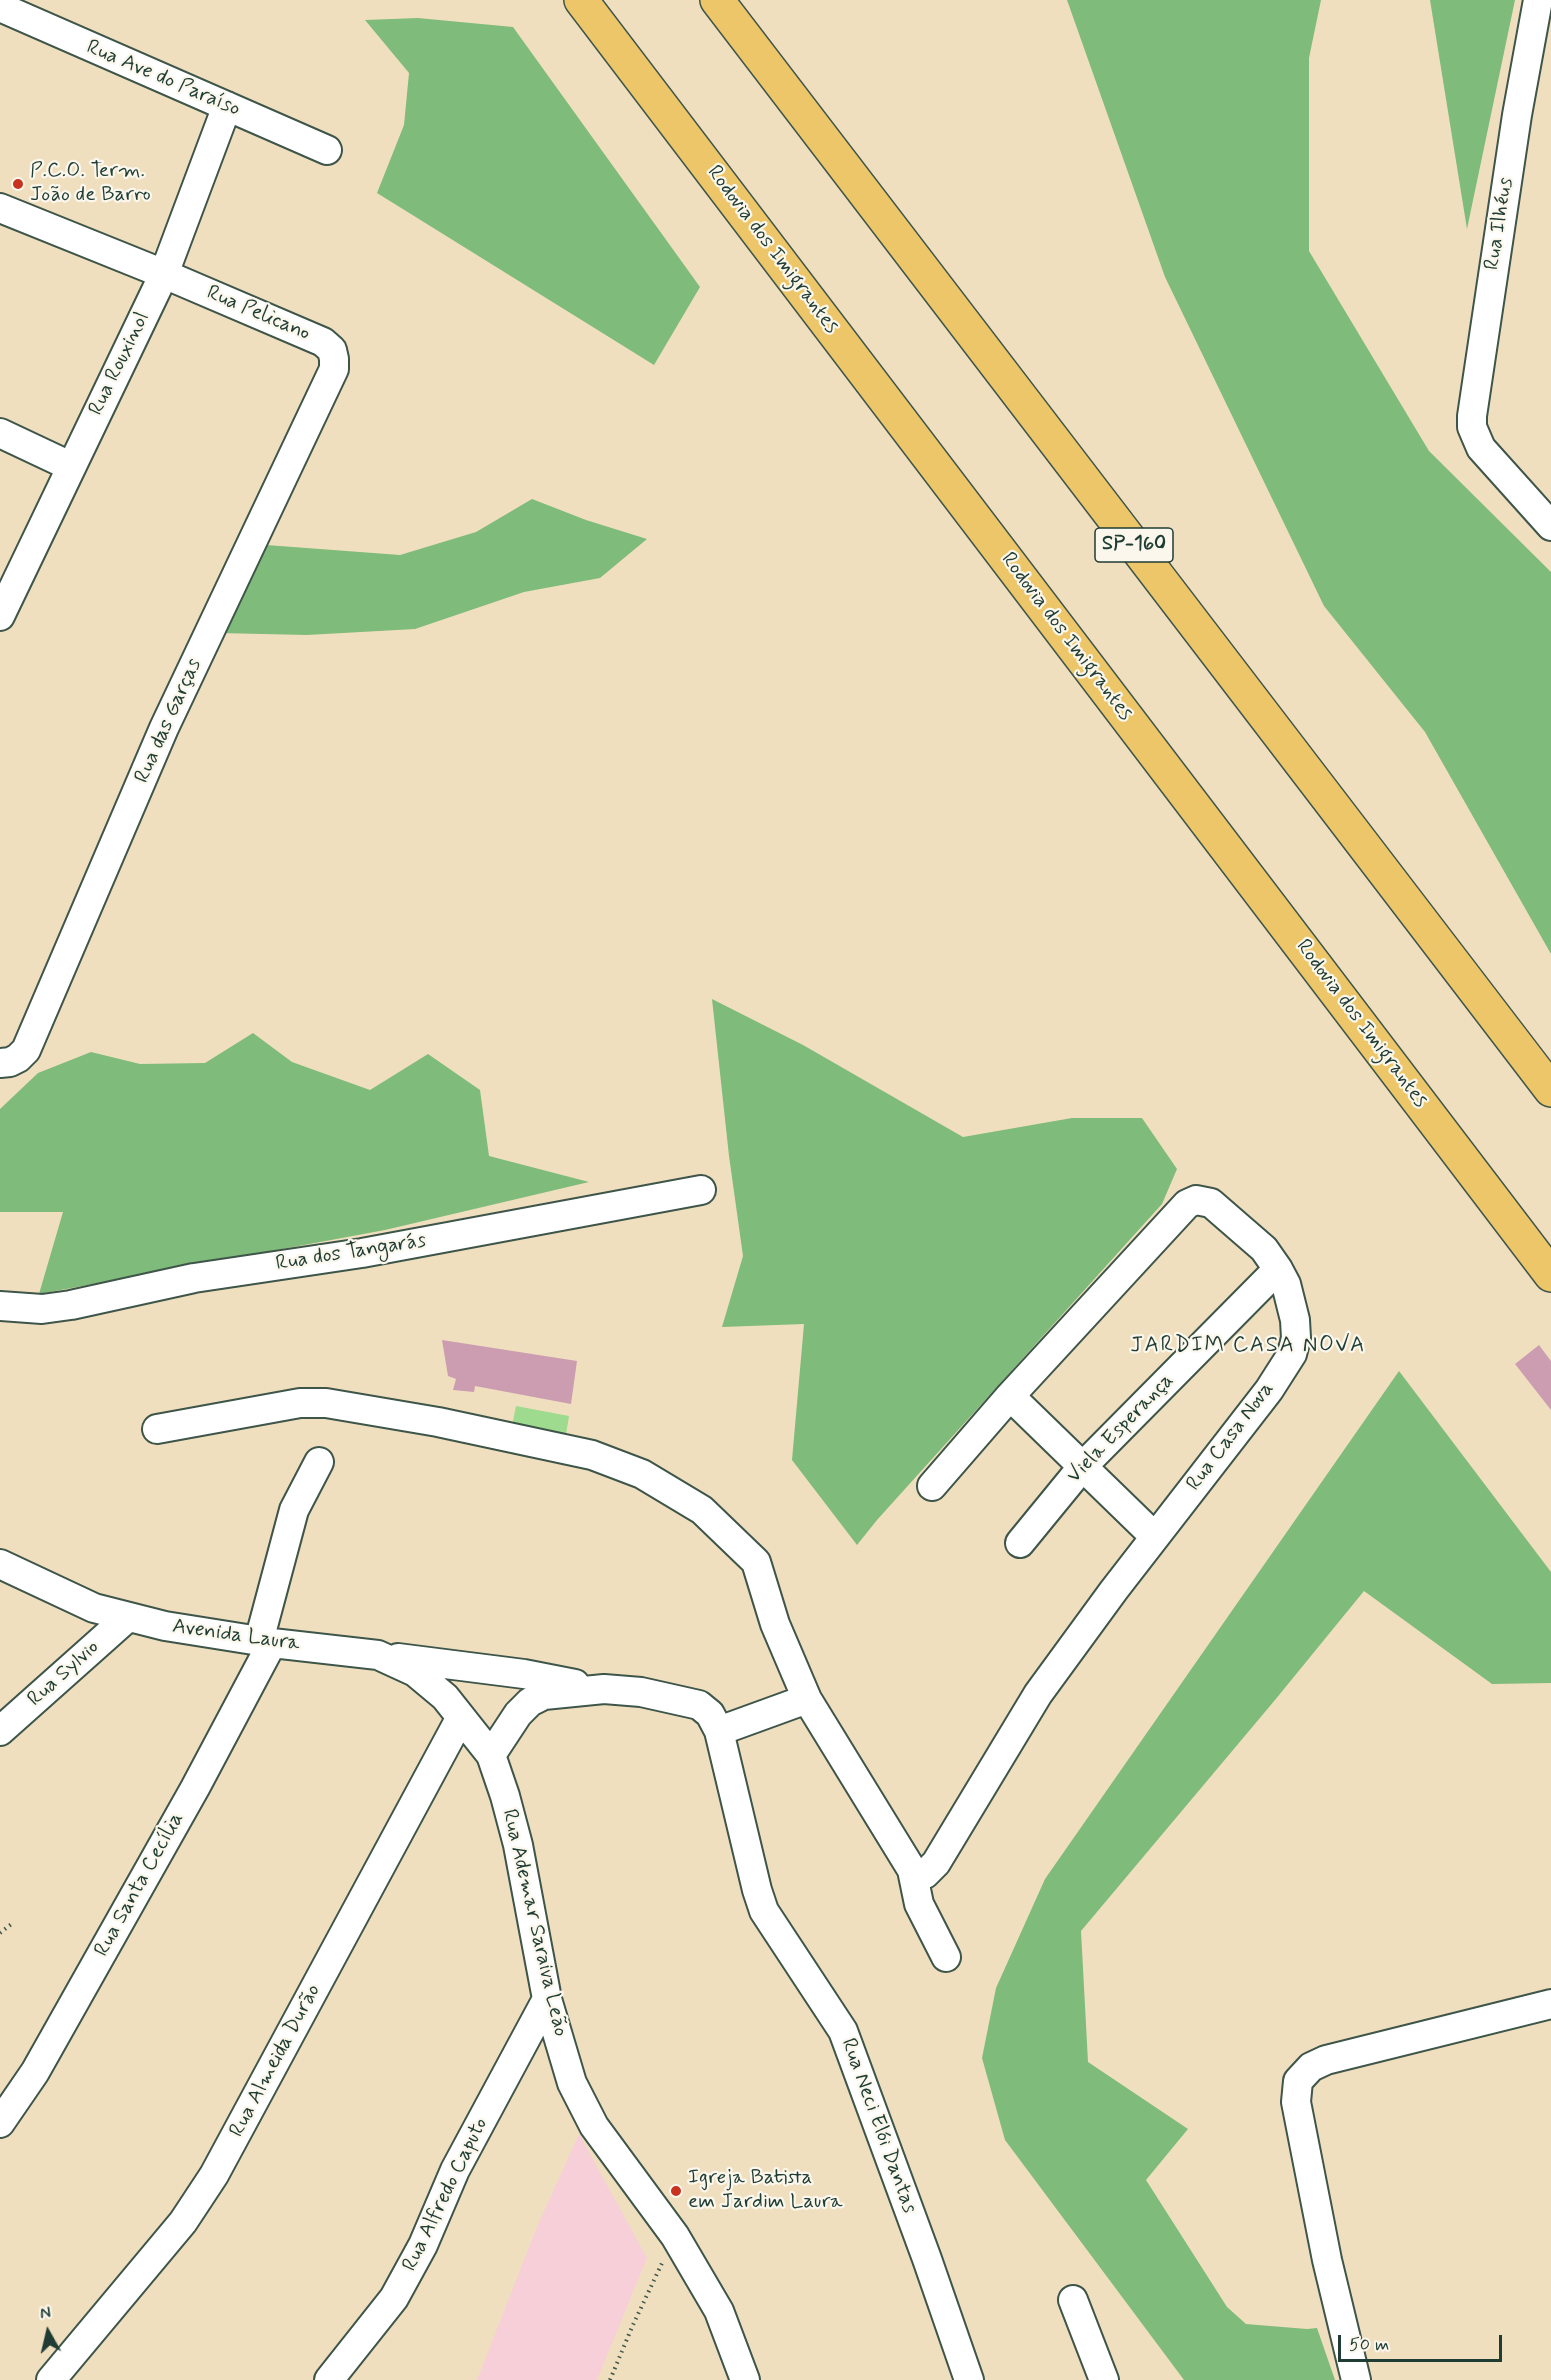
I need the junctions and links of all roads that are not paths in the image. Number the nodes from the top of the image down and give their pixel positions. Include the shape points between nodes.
1 (581, 0) edge
2 (717, 0) edge
3 (1538, 0) edge
4 (0, 7) edge
5 (226, 106) junction
6 (327, 150) dead end
7 (0, 208) edge
8 (164, 274) junction
9 (334, 369) joint
10 (0, 433) edge
11 (70, 466) junction
12 (1551, 526) edge
13 (0, 616) edge
14 (0, 1063) edge
15 (1551, 1090) edge
16 (701, 1190) dead end
17 (1278, 1269) junction
18 (1551, 1275) edge
19 (0, 1306) edge
20 (1010, 1396) junction
21 (157, 1429) dead end
22 (319, 1462) dead end
23 (1083, 1466) junction
24 (932, 1486) dead end
25 (1154, 1536) junction
26 (1020, 1542) dead end
27 (0, 1564) edge
28 (128, 1617) junction
29 (266, 1642) junction
30 (378, 1655) junction
31 (604, 1689) junction
32 (807, 1700) junction
33 (461, 1717) junction
34 (714, 1723) junction
35 (0, 1731) edge
36 (491, 1755) junction
37 (912, 1870) junction
38 (946, 1957) dead end
39 (547, 1999) junction
40 (1551, 2004) edge
41 (5, 2107) edge
42 (1073, 2300) dead end
43 (51, 2380) edge
44 (329, 2380) edge
45 (746, 2380) edge
46 (969, 2380) edge
47 (1104, 2380) edge
48 (1356, 2380) edge

1 - 18 highway, Rodovia dos Imigrantes
2 - 15 highway, SP-160
3 - 12 street, Rua Ilhéus via 1517,115 1472,427 1481,448
4 - 5 street, Rua Ave do Paraíso
5 - 6 street, Rua Ave do Paraíso
5 - 8 street, Rua Rouxinol
7 - 8 street, Rua Pelicano
8 - 9 street, Rua Pelicano via 323,342 332,350
8 - 11 street, Rua Rouxinol
9 - 14 street, Rua das Garças via 164,728 26,1050 10,1062
10 - 11 street
11 - 13 street, Rua Rouxinol
16 - 19 street, Rua dos Tangarás via 362,1253 194,1278 71,1305 42,1309
17 - 20 street, Rua Casa Nova via 1264,1249 1211,1203 1196,1200 1187,1204
17 - 23 street, Viela Esperança
17 - 25 street, Rua Casa Nova via 1295,1320 1292,1354 1269,1390
20 - 23 street
20 - 24 street, Rua Casa Nova
21 - 32 street via 300,1403 326,1403 592,1455 642,1474 702,1510 756,1562 775,1624
22 - 29 street, Rua Santa Cecília via 294,1510
23 - 25 street
23 - 26 street, Viela Esperança
25 - 37 street, Rua Casa Nova via 1038,1694 936,1863 925,1874
27 - 28 street, Avenida Laura via 94,1608
28 - 29 street, Avenida Laura
28 - 35 street, Rua Sylvio
29 - 30 street, Avenida Laura
29 - 41 street, Rua Santa Cecília via 195,1788 35,2072
30 - 31 street
30 - 33 street, Avenida Laura via 415,1672 445,1697
31 - 34 street via 641,1692 699,1705
31 - 36 street via 544,1695 530,1702
32 - 34 street
32 - 37 street
33 - 36 street, Rua Ademar Saraiva Leão
33 - 43 street, Rua Almeida Durão via 214,2175 183,2222
34 - 46 street, Rua Neci Elói Dantas via 764,1911 843,2031
36 - 39 street, Rua Ademar Saraiva Leão via 518,1845
37 - 38 street via 919,1904
39 - 44 street, Rua Alfredo Caputo via 455,2170 423,2245 394,2298
39 - 45 street, Rua Ademar Saraiva Leão via 572,2083 594,2126 675,2236 719,2311
40 - 48 street via 1326,2060 1311,2067 1298,2080 1296,2102 1327,2260
42 - 47 street

